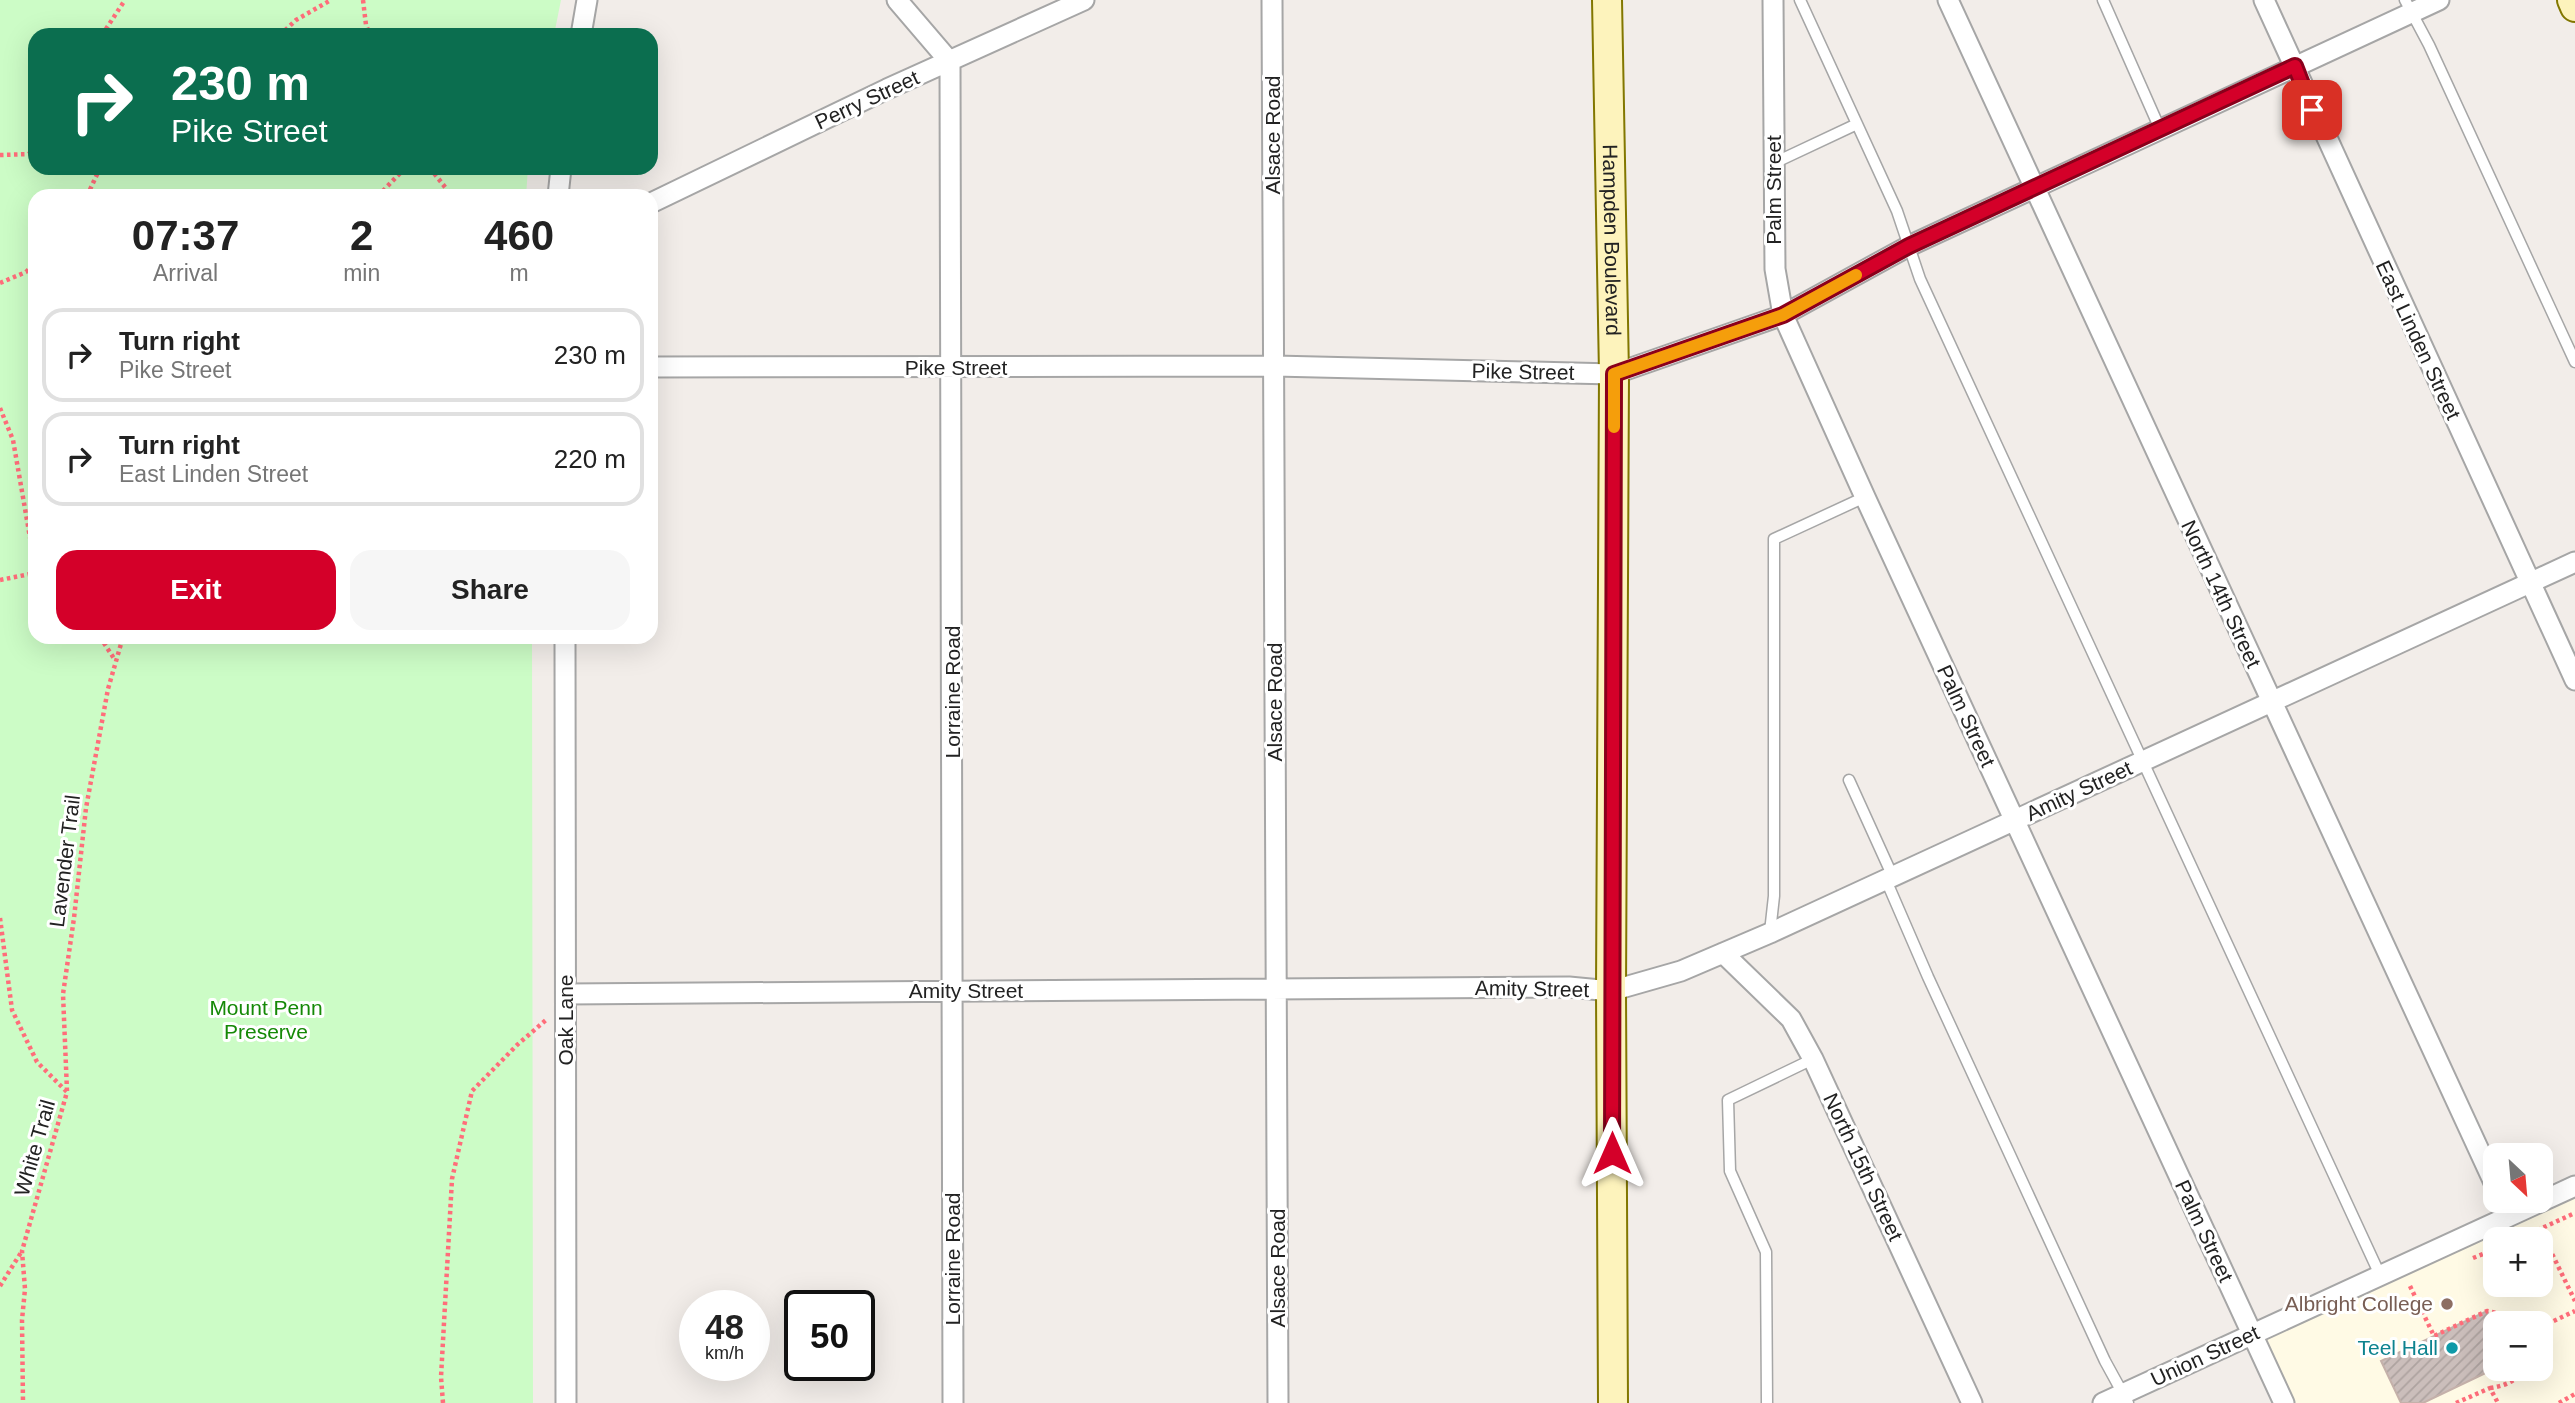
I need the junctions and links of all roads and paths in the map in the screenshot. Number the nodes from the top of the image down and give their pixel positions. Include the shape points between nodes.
1 (125, 0) edge
2 (331, 0) edge
3 (363, 0) edge
4 (587, 0) edge
5 (897, 0) edge
6 (1084, 0) edge
7 (1272, 0) edge
8 (1607, 0) edge
9 (1773, 0) edge
10 (1800, 0) edge
11 (1948, 0) edge
12 (2103, 0) edge
13 (2264, 0) edge
14 (2439, 0) edge
15 (2572, 0) edge
16 (2408, 6) edge
17 (2575, 7) edge
18 (107, 28) edge
19 (287, 28) edge
20 (367, 28) edge
21 (581, 28) edge
22 (950, 62) junction
23 (2295, 66) junction
24 (1857, 124) junction
25 (2160, 129) junction
26 (28, 154) edge
27 (0, 155) edge
28 (1774, 163) junction
29 (398, 175) edge
30 (436, 175) edge
31 (2034, 188) junction
32 (385, 189) edge
33 (446, 189) edge
34 (658, 200) edge
35 (1909, 246) junction
36 (28, 270) edge
37 (0, 283) edge
38 (1783, 315) junction
39 (2575, 362) edge
40 (1275, 366) junction
41 (658, 368) edge
42 (951, 368) junction
43 (1614, 374) junction
44 (0, 408) edge
45 (1865, 497) junction
46 (28, 526) edge
47 (2575, 562) edge
48 (28, 574) edge
49 (0, 580) edge
50 (2530, 582) junction
51 (105, 644) edge
52 (120, 644) edge
53 (565, 644) edge
54 (116, 661) junction
55 (2575, 680) edge
56 (2271, 702) junction
57 (2143, 761) junction
58 (1849, 780) dead end
59 (2015, 821) junction
60 (1890, 878) junction
61 (0, 918) edge
62 (1770, 933) junction
63 (1723, 953) junction
64 (953, 990) junction
65 (1276, 990) junction
66 (1611, 991) junction
67 (566, 1002) junction
68 (1813, 1059) junction
69 (67, 1092) junction
70 (2483, 1159) edge
71 (2575, 1186) edge
72 (2553, 1193) edge
73 (2496, 1213) edge
74 (2575, 1213) edge
75 (2544, 1227) edge
76 (22, 1251) junction
77 (2483, 1254) edge
78 (2553, 1256) edge
79 (2471, 1259) dead end
80 (2380, 1275) junction
81 (2423, 1281) dead end
82 (0, 1286) edge
83 (2410, 1286) junction
84 (2398, 1291) dead end
85 (2575, 1301) edge
86 (2575, 1311) edge
87 (2483, 1313) edge
88 (2553, 1321) edge
89 (2251, 1334) junction
90 (2512, 1381) edge
91 (2490, 1388) junction
92 (2575, 1394) edge
93 (2126, 1398) edge
94 (23, 1403) edge
95 (443, 1403) edge
96 (566, 1403) edge
97 (953, 1403) edge
98 (1278, 1403) edge
99 (1613, 1403) edge
100 (1767, 1403) edge
101 (1972, 1403) edge
102 (2104, 1403) edge
103 (2284, 1403) edge
104 (2456, 1403) edge
105 (2497, 1403) edge
106 (2559, 1403) edge

1 - 18 path
2 - 19 path
3 - 20 path
4 - 21 street
5 - 22 street
6 - 22 street, Perry Street
7 - 40 street, Alsace Road
8 - 43 main road, Hampden Boulevard
9 - 28 street, Palm Street
10 - 24 lane
11 - 31 street, North 14th Street
12 - 25 lane
13 - 23 street, East Linden Street
14 - 16 street, Pike Street
15 - 17 main road
16 - 23 street, Pike Street
16 - 39 lane
22 - 34 street, Perry Street
22 - 42 street, Lorraine Road
23 - 25 street, Pike Street
23 - 50 street, East Linden Street
24 - 28 lane
24 - 35 lane
25 - 31 street, Pike Street
26 - 27 path
28 - 38 street, Palm Street via 1775,268
29 - 32 path
30 - 33 path
31 - 35 street, Pike Street
31 - 56 street, North 14th Street
35 - 38 street, Pike Street
35 - 57 lane via 1920,279
36 - 37 path
38 - 43 street, Pike Street
38 - 45 street, Palm Street
40 - 42 street, Pike Street
40 - 43 street, Pike Street
40 - 65 street, Alsace Road
41 - 42 street, Pike Street
42 - 64 street, Lorraine Road
43 - 66 main road, Hampden Boulevard
44 - 46 path via 13,440
45 - 59 street, Palm Street
45 - 62 lane via 1774,539 1774,896
47 - 50 street, Amity Street
48 - 49 path
50 - 55 street, East Linden Street
50 - 56 street, Amity Street
51 - 54 path
52 - 54 path, Lavender Trail
53 - 67 street, Oak Lane
54 - 69 path, Lavender Trail via 86,808 63,994
56 - 57 street, Amity Street
56 - 70 street, North 14th Street
57 - 59 street, Amity Street
57 - 80 lane
58 - 60 lane
59 - 60 street, Amity Street
59 - 89 street, Palm Street
60 - 62 street, Amity Street
60 - 93 lane via 1951,1026 2099,1349
61 - 69 path, White Trail via 12,1010 37,1062
62 - 63 street, Amity Street
63 - 66 street, Amity Street via 1681,971
63 - 68 street, North 15th Street via 1791,1019
64 - 65 street, Amity Street
64 - 67 street, Amity Street
64 - 97 street, Lorraine Road
65 - 66 street, Amity Street via 1569,987
65 - 98 street, Alsace Road
66 - 99 main road, Hampden Boulevard
67 - 95 path via 472,1091 452,1179
67 - 96 street, Oak Lane
68 - 100 lane via 1728,1100 1730,1171 1766,1252
68 - 101 street, North 15th Street
69 - 76 path, White Trail
71 - 72 street, Union Street
73 - 80 street, Union Street
74 - 75 path
76 - 82 path
76 - 94 path, White Trail
77 - 79 path
78 - 85 path
80 - 89 street, Union Street
81 - 83 path
83 - 84 path
83 - 87 path via 2434,1336
86 - 88 path
89 - 93 street, Union Street
89 - 103 street, Palm Street
90 - 91 path
91 - 104 path
91 - 105 path
92 - 106 path
93 - 102 street, Union Street

